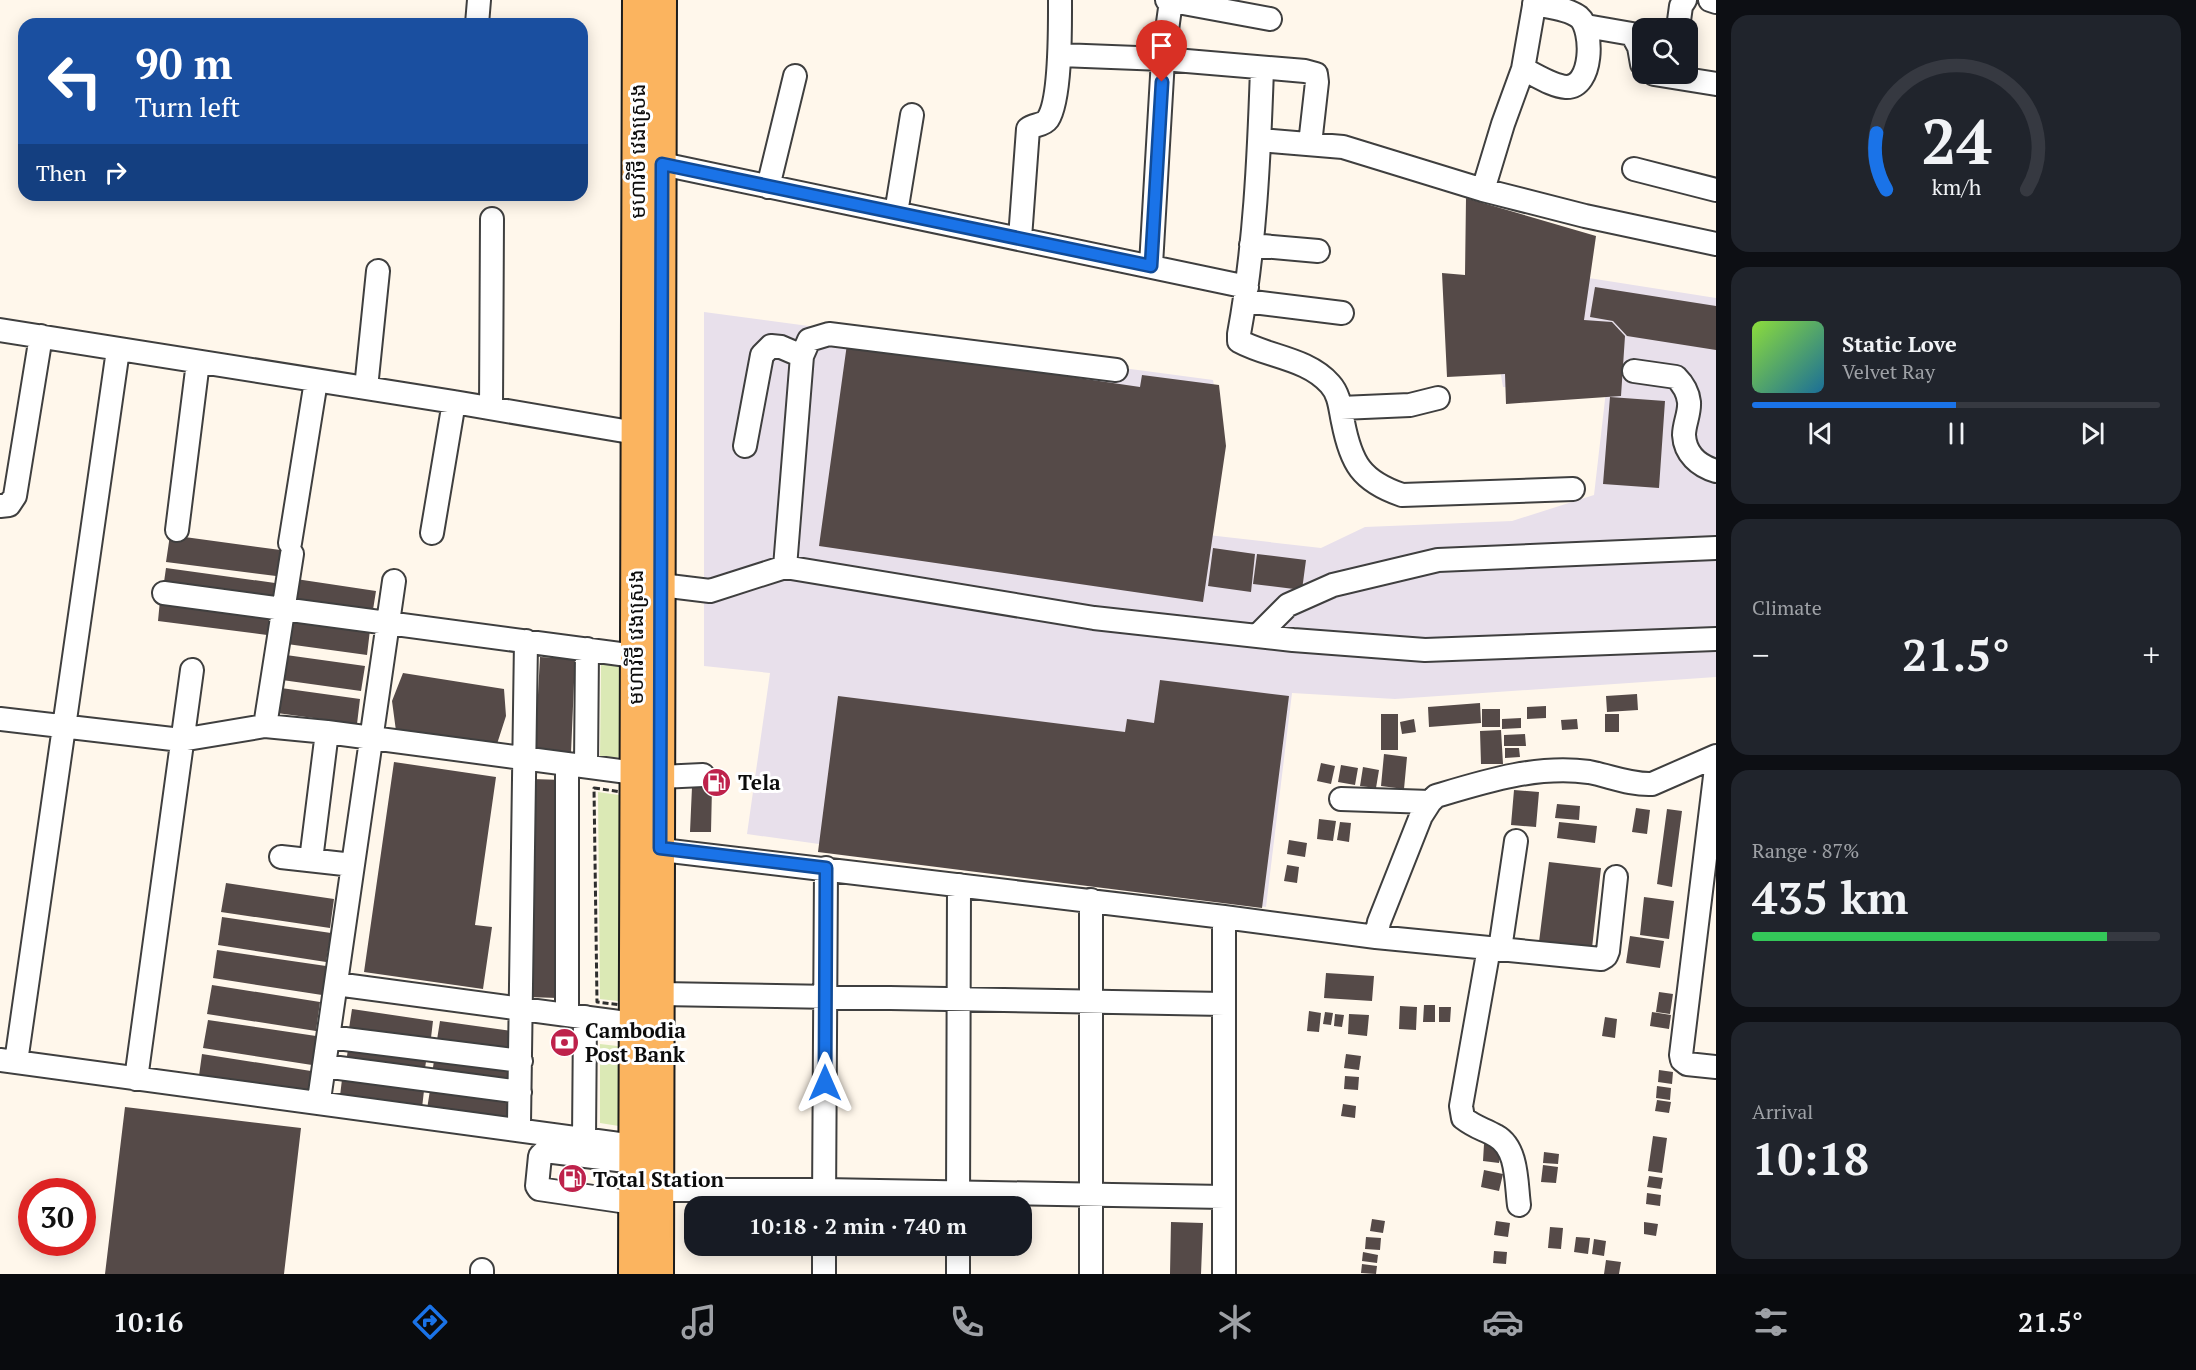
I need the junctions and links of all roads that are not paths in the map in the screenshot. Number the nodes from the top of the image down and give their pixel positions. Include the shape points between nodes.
1 (479, 0) edge
2 (637, 0) edge
3 (662, 0) edge
4 (1060, 0) edge
5 (1169, 0) edge
6 (1685, 0) edge
7 (1710, 0) edge
8 (1534, 2) edge
9 (1716, 2) edge
10 (478, 18) edge
11 (1679, 18) edge
12 (1270, 19) dead end
13 (1586, 26) junction
14 (1632, 34) edge
15 (1060, 55) junction
16 (1163, 59) junction
17 (1262, 69) junction
18 (1523, 69) junction
19 (795, 76) dead end
20 (1698, 81) edge
21 (1716, 84) edge
22 (912, 115) dead end
23 (1260, 141) junction
24 (1310, 144) junction
25 (649, 164) junction
26 (1634, 170) dead end
27 (768, 187) junction
28 (1483, 190) junction
29 (1716, 190) edge
30 (896, 213) junction
31 (492, 219) dead end
32 (1020, 238) junction
33 (1716, 244) edge
34 (1251, 245) junction
35 (1318, 251) dead end
36 (1151, 266) junction
37 (378, 271) dead end
38 (1246, 294) junction
39 (1342, 313) dead end
40 (0, 330) edge
41 (41, 336) junction
42 (118, 350) junction
43 (802, 356) junction
44 (198, 362) junction
45 (1116, 370) dead end
46 (1634, 371) dead end
47 (316, 381) junction
48 (366, 388) junction
49 (1438, 398) dead end
50 (454, 402) junction
51 (491, 408) junction
52 (1341, 408) junction
53 (636, 433) junction
54 (745, 446) dead end
55 (1716, 471) edge
56 (1573, 489) dead end
57 (0, 506) edge
58 (177, 530) dead end
59 (432, 533) dead end
60 (1716, 548) edge
61 (785, 567) junction
62 (394, 581) dead end
63 (648, 586) junction
64 (164, 593) dead end
65 (283, 609) junction
66 (388, 623) junction
67 (1258, 635) junction
68 (1716, 639) edge
69 (526, 641) junction
70 (587, 649) junction
71 (635, 656) junction
72 (192, 670) dead end
73 (0, 719) edge
74 (265, 726) junction
75 (65, 728) junction
76 (327, 732) junction
77 (371, 738) junction
78 (181, 741) junction
79 (1716, 756) edge
80 (525, 758) junction
81 (577, 765) junction
82 (1716, 768) edge
83 (648, 775) junction
84 (703, 775) dead end
85 (1341, 799) dead end
86 (1430, 802) junction
87 (1516, 841) dead end
88 (647, 848) junction
89 (281, 857) dead end
90 (311, 860) junction
91 (353, 865) junction
92 (826, 868) junction
93 (1616, 877) dead end
94 (959, 885) junction
95 (1091, 900) junction
96 (1224, 917) junction
97 (1376, 937) junction
98 (1495, 949) junction
99 (336, 984) junction
100 (660, 994) junction
101 (825, 997) junction
102 (959, 999) junction
103 (1091, 1001) junction
104 (1224, 1004) junction
105 (522, 1009) junction
106 (576, 1016) junction
107 (634, 1024) junction
108 (328, 1036) junction
109 (8, 1061) edge
110 (521, 1061) junction
111 (324, 1066) junction
112 (1716, 1067) edge
113 (136, 1078) junction
114 (520, 1092) junction
115 (319, 1100) dead end
116 (519, 1124) dead end
117 (584, 1139) junction
118 (634, 1154) junction
119 (659, 1190) junction
120 (1091, 1194) junction
121 (783, 1196) edge
122 (824, 1196) edge
123 (958, 1196) edge
124 (1032, 1196) edge
125 (1224, 1197) junction
126 (634, 1203) junction
127 (1519, 1204) dead end
128 (824, 1256) edge
129 (958, 1256) edge
130 (633, 1274) edge
131 (659, 1274) edge
132 (824, 1274) edge
133 (958, 1274) edge
134 (1091, 1274) edge
135 (1224, 1274) edge

1 - 10 street
2 - 25 main road, មហាវិថី វេងស្រេង
3 - 25 main road, មហាវិថី វេងស្រេង
4 - 15 street
5 - 12 street
5 - 16 street
6 - 11 street
7 - 9 street
8 - 13 street via 1567,11
8 - 18 street
13 - 14 street
13 - 18 street via 1587,70 1575,86 1567,87
15 - 16 street
15 - 32 street via 1048,118 1028,129
16 - 17 street
16 - 36 street
17 - 23 street
17 - 24 street via 1316,74
18 - 28 street
19 - 27 street
20 - 21 street
22 - 30 street
23 - 24 street
23 - 34 street
24 - 28 street via 1343,147
25 - 27 street
25 - 53 main road, មហាវិថី វេងស្រេង
25 - 63 main road, មហាវិថី វេងស្រេង
26 - 29 street
27 - 30 street
28 - 33 street
30 - 32 street
31 - 51 street
32 - 36 street
34 - 35 street
34 - 38 street
36 - 38 street
37 - 48 street
38 - 39 street
38 - 52 street via 1239,341 1305,366 1331,384
40 - 41 street
41 - 42 street
41 - 57 street via 15,496 9,505
42 - 44 street
42 - 75 street
43 - 45 street via 809,340 829,334
43 - 54 street via 771,346 762,355
43 - 61 street
44 - 47 street
44 - 58 street
46 - 55 street via 1676,377 1685,387 1689,402 1684,435 1689,454 1703,467
47 - 48 street
47 - 65 street
48 - 50 street
49 - 52 street via 1410,405
50 - 51 street
50 - 59 street
51 - 53 street
52 - 56 street via 1353,459 1364,475 1381,488 1402,495
53 - 63 main road, មហាវិថី វេងស្រេង
60 - 67 street via 1438,560 1333,585 1288,605
61 - 63 street via 710,591
61 - 67 street via 1094,618
62 - 66 street
63 - 71 main road, មហាវិថី វេងស្រេង
63 - 83 main road, មហាវិថី វេងស្រេង
64 - 65 street
65 - 66 street
65 - 74 street
66 - 69 street
66 - 77 street
67 - 68 street via 1425,650
69 - 70 street
69 - 80 street
70 - 71 street
70 - 81 street
71 - 83 main road, មហាវិថី វេងស្រេង
72 - 78 street
73 - 75 street
74 - 76 street
74 - 78 street
75 - 78 street
75 - 109 street
76 - 77 street
76 - 90 street
77 - 80 street
77 - 91 street
78 - 113 street
79 - 86 street via 1652,784 1640,785 1589,772 1550,770 1497,778 1436,796
80 - 81 street
80 - 105 street
81 - 83 street
81 - 106 street
82 - 112 street via 1681,1055 1687,1064
83 - 84 street
83 - 88 main road, មហាវិថី វេងស្រេង
85 - 86 street
86 - 97 street via 1421,816
87 - 98 street
88 - 92 street
88 - 100 main road, មហាវិថី វេងស្រេង
88 - 107 main road, មហាវិថី វេងស្រេង
89 - 90 street
90 - 91 street
91 - 99 street
92 - 94 street
92 - 101 street
93 - 98 street via 1606,956 1601,959
94 - 95 street
94 - 102 street
95 - 96 street
95 - 103 street
96 - 97 street
96 - 104 street
97 - 98 street
98 - 127 street via 1461,1106 1463,1118 1498,1136 1507,1146 1514,1164
99 - 105 street
99 - 108 street
100 - 101 street
100 - 119 main road, មហាវិថី វេងស្រេង
101 - 102 street
101 - 122 street
102 - 103 street
102 - 123 street
103 - 104 street
103 - 120 street
104 - 125 street
105 - 106 street
105 - 110 street
106 - 107 street
106 - 117 street
107 - 118 main road, មហាវិថី វេងស្រេង
108 - 110 street
108 - 111 street
109 - 113 street
110 - 114 street
111 - 114 street
111 - 115 street
113 - 117 street
114 - 116 street
117 - 118 street
118 - 126 main road, មហាវិថី វេងស្រេង
118 - 126 street via 544,1151 537,1186
119 - 121 street
119 - 131 main road, មហាវិថី វេងស្រេង
120 - 124 street
120 - 125 street
120 - 134 street
125 - 135 street
126 - 130 main road, មហាវិថី វេងស្រេង
128 - 132 street
129 - 133 street

